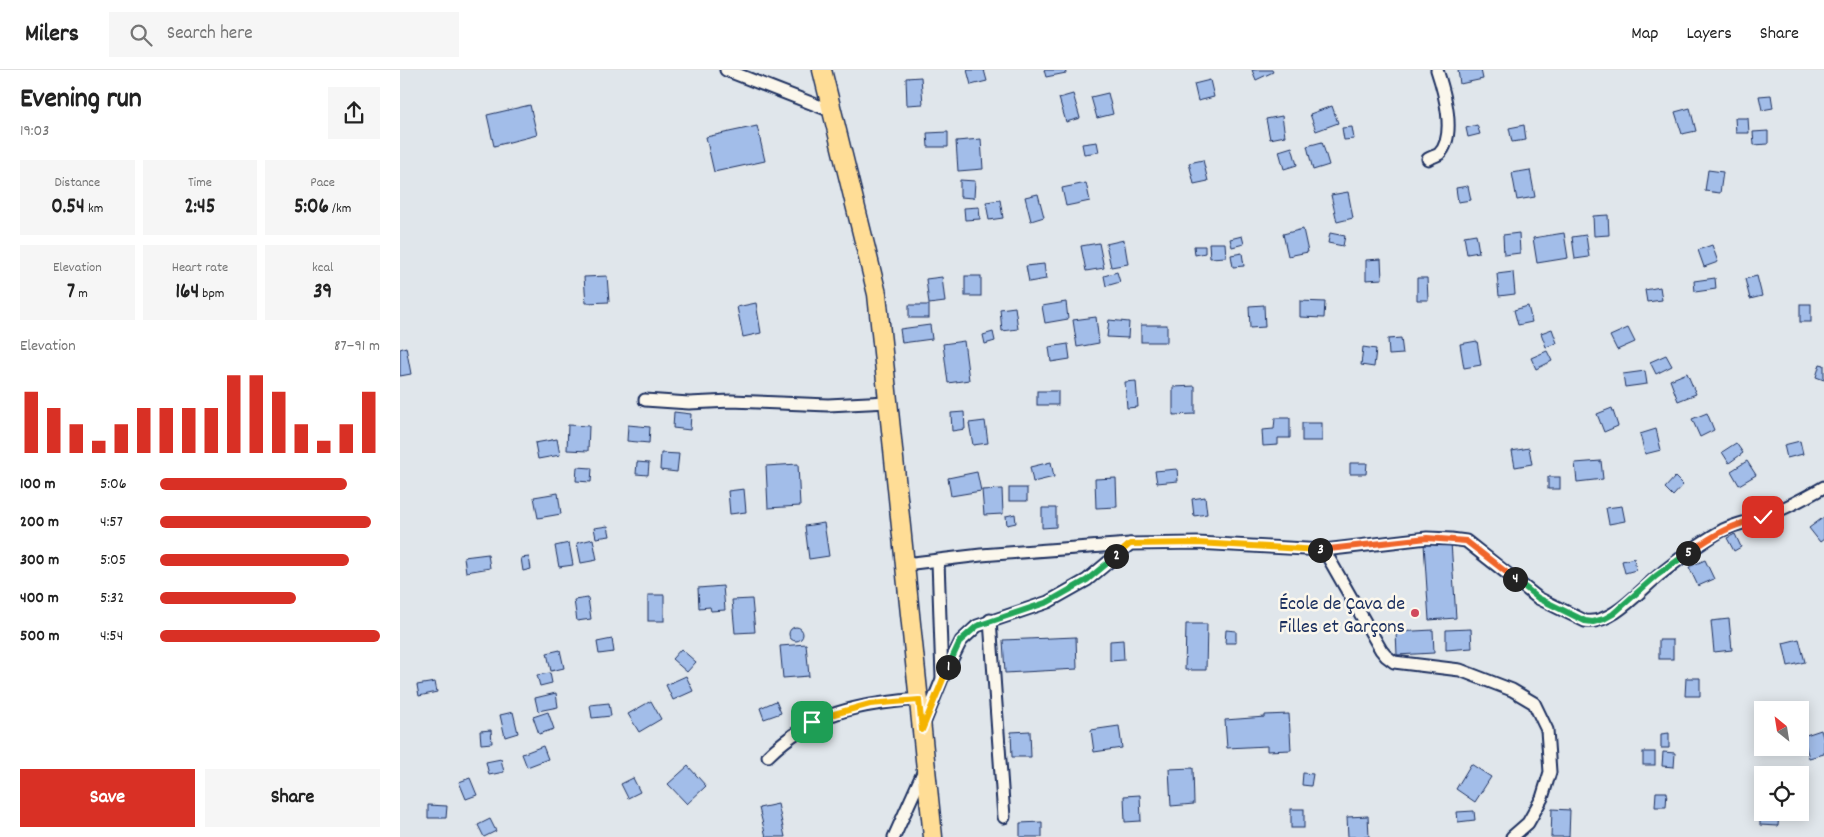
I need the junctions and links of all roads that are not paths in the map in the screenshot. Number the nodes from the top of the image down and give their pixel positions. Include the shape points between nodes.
1 (726, 70) edge
2 (822, 70) edge
3 (1437, 70) edge
4 (834, 112) junction
5 (1428, 159) dead end
6 (644, 400) dead end
7 (888, 402) junction
8 (1824, 487) edge
9 (1130, 544) junction
10 (1324, 550) junction
11 (938, 561) junction
12 (905, 564) junction
13 (990, 620) junction
14 (942, 679) junction
15 (919, 700) junction
16 (922, 730) junction
17 (768, 756) dead end
18 (926, 767) junction
19 (1004, 817) dead end
20 (894, 837) edge
21 (934, 837) edge
22 (1512, 837) edge

1 - 4 street
2 - 4 main road
3 - 5 street via 1449,123 1446,141 1438,154
4 - 7 main road via 877,294
6 - 7 street via 828,405
7 - 12 main road
8 - 10 street via 1786,508 1722,530 1656,576 1613,614 1593,622 1538,598 1466,541 1427,538
9 - 10 street via 1197,543
9 - 11 street
9 - 13 street via 1087,580 1048,602
10 - 22 street via 1380,650 1394,662 1460,670 1512,690 1534,703 1547,730 1550,772 1542,798 1528,823
11 - 12 street
11 - 14 street
12 - 15 main road
13 - 14 street via 977,626 960,641
13 - 19 street
14 - 16 street
15 - 16 main road
15 - 17 street via 870,704 812,722
16 - 18 main road
18 - 20 street
18 - 21 main road

